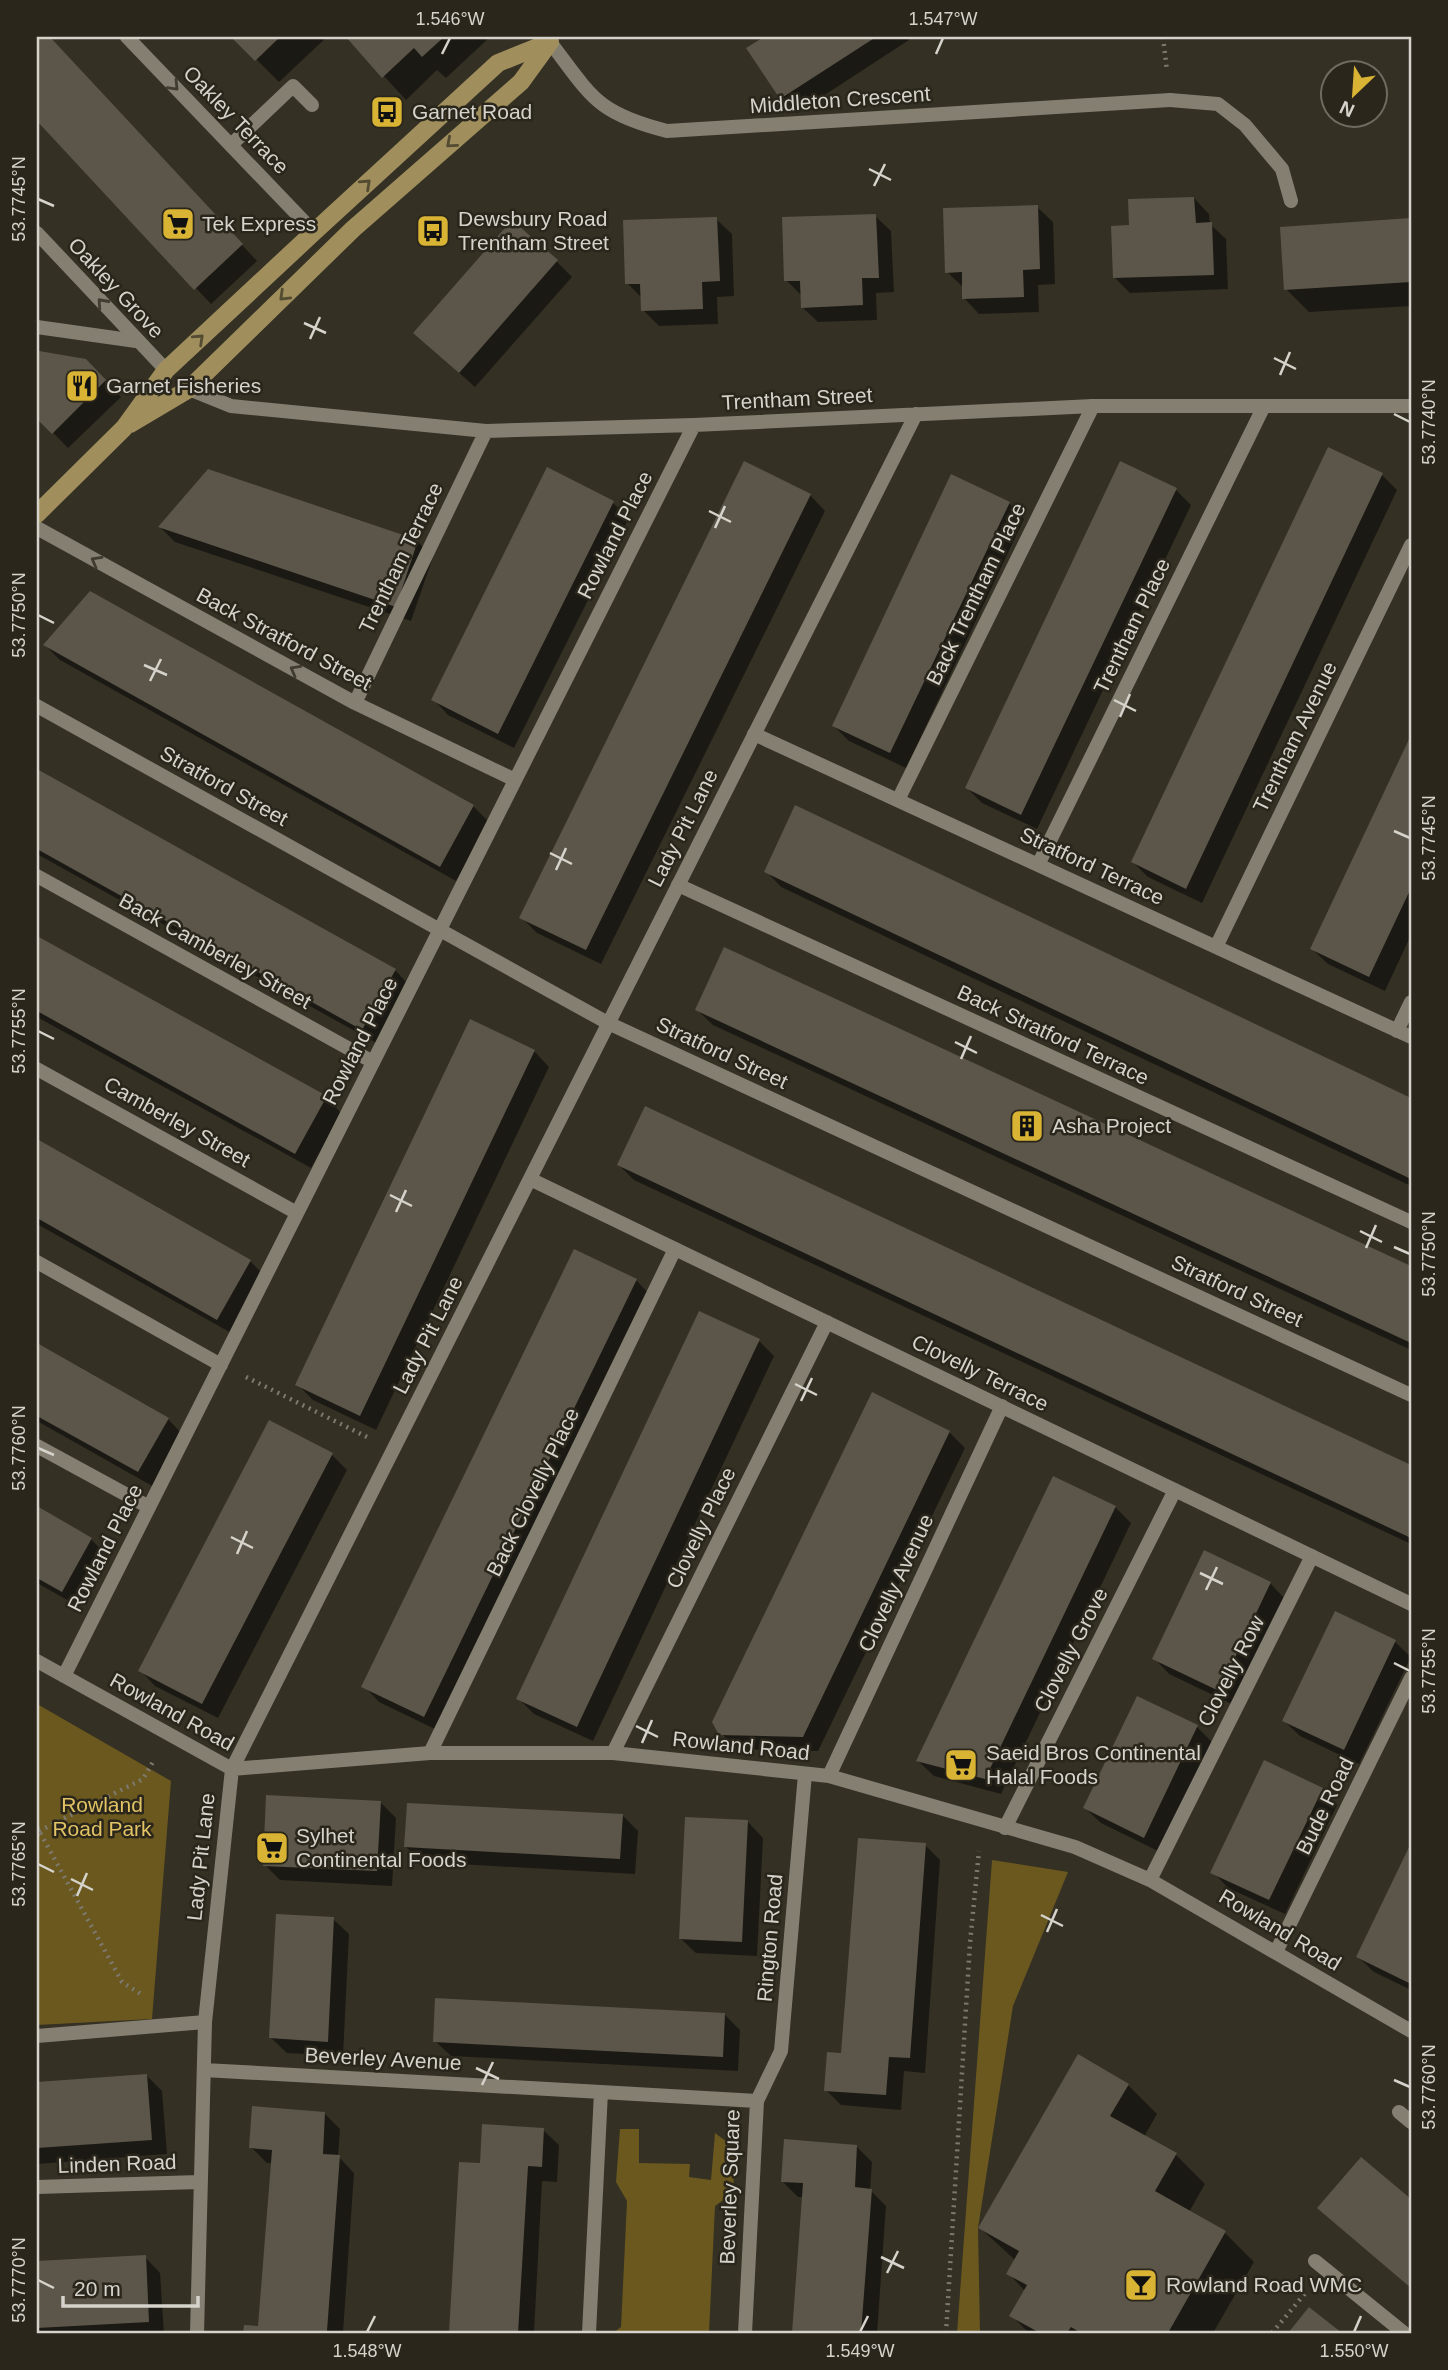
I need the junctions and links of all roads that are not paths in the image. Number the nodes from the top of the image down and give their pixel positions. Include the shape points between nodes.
1 (127, 37) edge
2 (552, 39) edge
3 (312, 105) dead end
4 (230, 145) junction
5 (1291, 201) dead end
6 (314, 232) junction
7 (37, 233) edge
8 (37, 327) edge
9 (136, 341) junction
10 (166, 370) junction
11 (189, 389) junction
12 (1093, 406) junction
13 (1264, 406) junction
14 (1411, 406) edge
15 (916, 414) junction
16 (694, 425) junction
17 (124, 428) junction
18 (486, 430) junction
19 (37, 514) edge
20 (37, 528) edge
21 (1411, 545) edge
22 (355, 703) junction
23 (37, 706) edge
24 (754, 734) junction
25 (515, 780) junction
26 (898, 800) junction
27 (1038, 865) junction
28 (37, 876) edge
29 (678, 885) junction
30 (440, 930) junction
31 (1216, 947) junction
32 (1411, 1002) edge
33 (608, 1023) junction
34 (1397, 1031) junction
35 (1411, 1037) edge
36 (373, 1062) junction
37 (37, 1069) edge
38 (530, 1179) junction
39 (297, 1213) junction
40 (1411, 1222) edge
41 (675, 1249) junction
42 (37, 1262) edge
43 (827, 1322) junction
44 (221, 1365) junction
45 (1411, 1395) edge
46 (1002, 1406) junction
47 (37, 1446) edge
48 (1175, 1490) junction
49 (149, 1507) junction
50 (1312, 1556) junction
51 (1411, 1604) edge
52 (37, 1661) edge
53 (64, 1676) junction
54 (1411, 1678) edge
55 (613, 1752) junction
56 (430, 1753) junction
57 (232, 1769) junction
58 (805, 1774) junction
59 (829, 1776) junction
60 (1005, 1828) junction
61 (1150, 1880) junction
62 (1276, 1952) junction
63 (205, 2022) junction
64 (1411, 2031) edge
65 (37, 2035) edge
66 (204, 2070) junction
67 (601, 2092) junction
68 (757, 2101) junction
69 (1399, 2112) dead end
70 (1411, 2122) edge
71 (199, 2182) junction
72 (37, 2188) edge
73 (1320, 2265) road end
74 (197, 2333) edge
75 (589, 2333) edge
76 (745, 2333) edge
77 (1404, 2333) edge

1 -> 4 street, Oakley Terrace
2 - 5 street, Middleton Crescent via 595,101 626,120 667,131 1170,100 1218,104 1245,125 1282,169
6 -> 2 main road via 498,63
2 -> 11 main road via 521,82 353,229
3 - 4 street via 293,86
4 - 6 street, Oakley Terrace
10 -> 6 main road
9 -> 7 street, Oakley Grove
8 - 9 street
9 - 10 street, Oakley Grove
10 - 17 main road
11 - 17 main road
11 - 18 street, Trentham Street via 231,406
12 - 13 street, Trentham Street
12 - 15 street, Trentham Street
12 - 26 street, Back Trentham Place
13 - 14 street, Trentham Street
13 - 27 street, Trentham Place
15 - 16 street, Trentham Street
15 - 24 street, Lady Pit Lane
16 - 18 street, Trentham Street
16 - 25 street, Rowland Place
17 - 19 main road
18 - 22 street, Trentham Terrace
22 -> 20 street, Back Stratford Street
21 - 31 street, Trentham Avenue
22 - 25 street, Back Stratford Street
23 - 30 street, Stratford Street
24 - 26 street, Stratford Terrace
24 - 29 street, Lady Pit Lane
25 - 30 street, Rowland Place
26 - 27 street, Stratford Terrace
27 - 31 street, Stratford Terrace
28 - 36 street, Back Camberley Street
29 - 33 street, Lady Pit Lane
29 - 40 street, Back Stratford Terrace
30 - 33 street, Stratford Street
30 - 36 street, Rowland Place
31 - 34 street, Stratford Terrace
32 - 34 street
33 - 38 street, Lady Pit Lane
33 - 45 street, Stratford Street
34 - 35 street, Stratford Terrace
36 - 39 street, Rowland Place
37 - 39 street, Camberley Street
38 - 41 street, Clovelly Terrace
38 - 57 street, Lady Pit Lane
39 - 44 street, Rowland Place
41 - 43 street, Clovelly Terrace
41 - 56 street, Back Clovelly Place
42 - 44 street
43 - 46 street, Clovelly Terrace
43 - 55 street, Clovelly Place
44 - 49 street, Rowland Place
46 - 48 street, Clovelly Terrace
46 - 59 street, Clovelly Avenue
47 - 49 street
48 - 50 street, Clovelly Terrace
48 - 60 street, Clovelly Grove
49 - 53 street, Rowland Place
50 - 51 street, Clovelly Terrace
50 - 61 street, Clovelly Row
52 - 53 street, Rowland Road
53 - 57 street, Rowland Road
54 - 62 street, Bude Road
55 - 56 street, Rowland Road
55 - 58 street, Rowland Road
56 - 57 street, Rowland Road
57 - 63 street, Lady Pit Lane
58 - 59 street, Rowland Road
58 - 68 street, Rington Road via 781,2051
59 - 60 street, Rowland Road
60 - 61 street, Rowland Road via 1074,1847
61 - 62 street, Rowland Road
62 - 64 street, Rowland Road
63 - 65 street
63 - 66 street, Lady Pit Lane
66 - 67 street, Beverley Avenue
66 - 71 street, Lady Pit Lane
67 - 68 street, Beverley Square
67 - 75 street
68 - 76 street, Beverley Square
69 - 70 street
71 - 72 street, Linden Road
71 - 74 street, Lady Pit Lane
73 - 77 street

